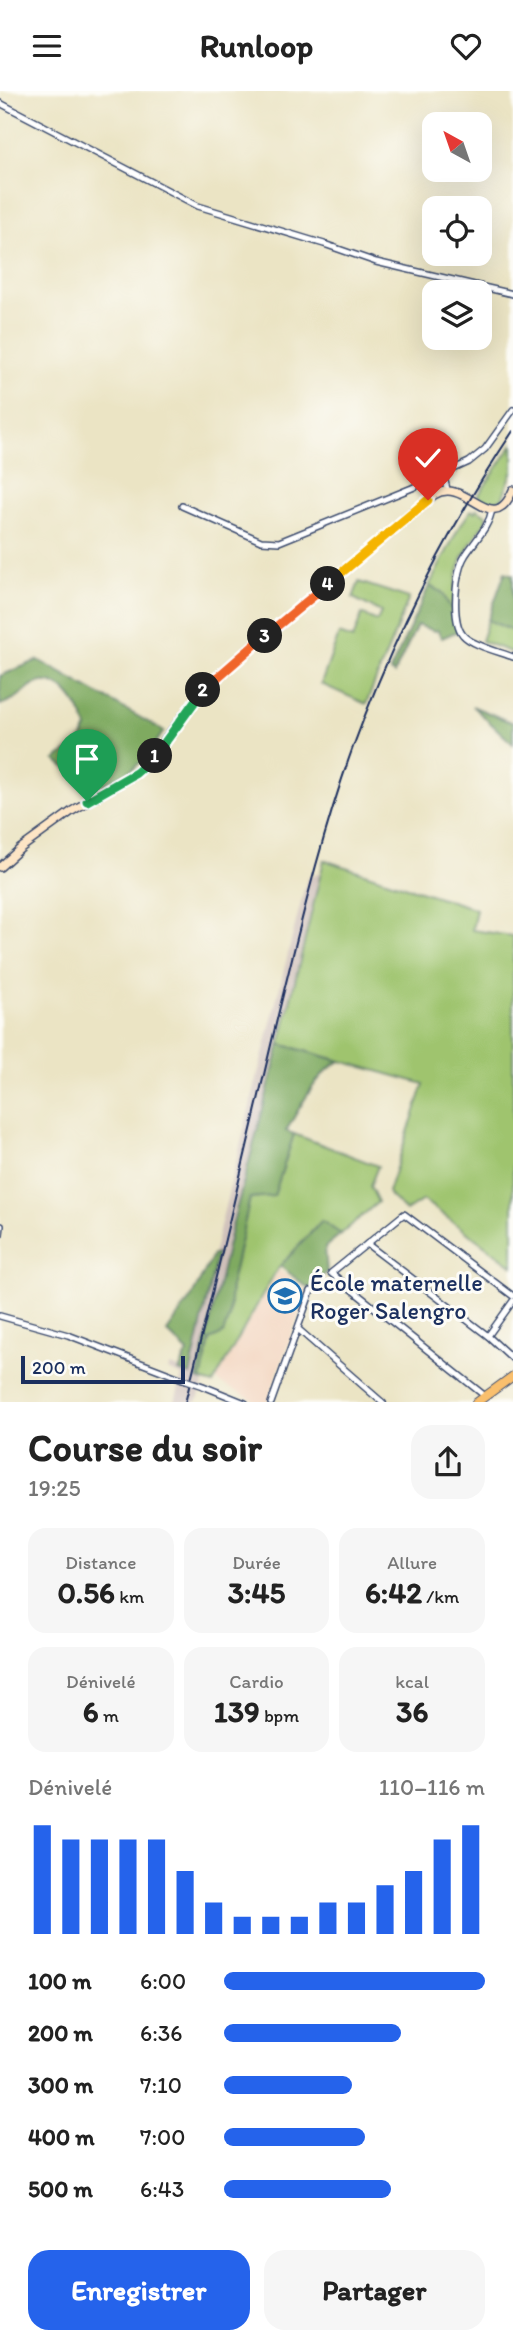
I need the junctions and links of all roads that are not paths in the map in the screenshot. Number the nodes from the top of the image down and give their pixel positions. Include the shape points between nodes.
1 (0, 103) edge
2 (513, 294) edge
3 (513, 410) edge
4 (443, 474) junction
5 (447, 489) junction
6 (513, 490) edge
7 (182, 506) dead end
8 (492, 509) junction
9 (513, 657) edge
10 (0, 867) edge
11 (1, 1226) edge
12 (0, 1234) edge
13 (367, 1244) junction
14 (311, 1291) dead end
15 (513, 1299) edge
16 (0, 1316) edge
17 (298, 1329) junction
18 (488, 1336) junction
19 (513, 1359) edge
20 (513, 1376) edge
21 (485, 1396) junction
22 (245, 1402) edge
23 (271, 1402) edge
24 (383, 1402) edge
25 (476, 1402) edge

1 - 2 street via 198,205 376,262
3 - 4 street via 479,455
4 - 5 street
4 - 7 street via 276,543 261,541
5 - 8 street
5 - 10 street via 428,500 205,687 149,763 21,848
6 - 8 street via 504,505
8 - 9 street via 488,524 460,567 459,628 465,637
11 - 12 street
13 - 15 street via 404,1214
13 - 18 street
13 - 21 street via 331,1273
14 - 17 street
15 - 18 street
16 - 22 street, bridge via 68,1335
17 - 23 street
17 - 24 street
18 - 19 street
20 - 21 main road
21 - 25 main road

